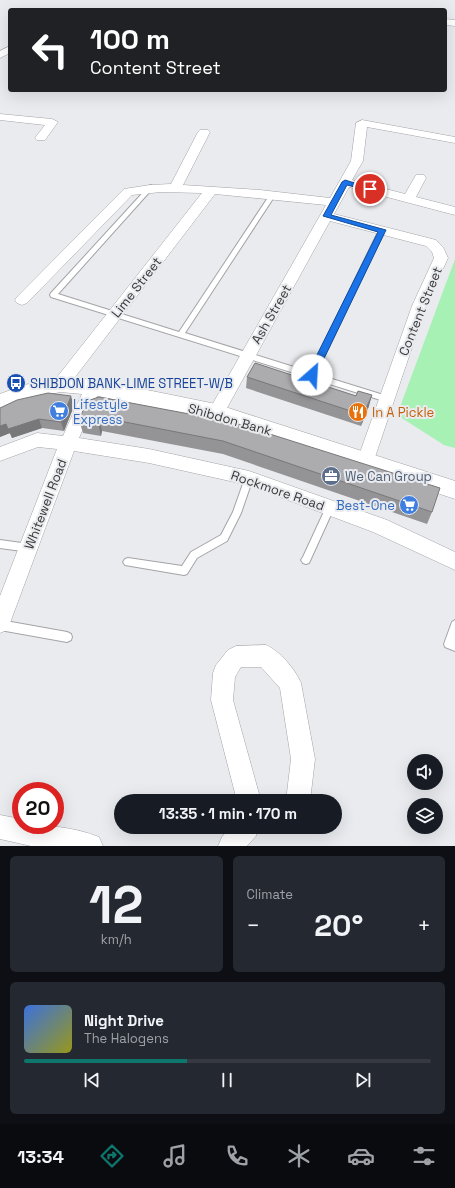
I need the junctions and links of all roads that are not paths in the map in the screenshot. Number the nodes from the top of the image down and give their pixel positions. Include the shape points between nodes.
1 (0, 117) edge
2 (204, 132) dead end
3 (41, 138) dead end
4 (455, 140) edge
5 (420, 178) dead end
6 (345, 182) junction
7 (151, 187) junction
8 (176, 187) junction
9 (211, 190) junction
10 (273, 194) junction
11 (409, 199) junction
12 (334, 202) junction
13 (454, 211) dead end
14 (327, 216) junction
15 (382, 230) junction
16 (22, 300) dead end
17 (115, 315) junction
18 (180, 335) junction
19 (248, 355) junction
20 (312, 375) junction
21 (60, 385) junction
22 (93, 387) junction
23 (387, 399) junction
24 (0, 402) edge
25 (216, 412) junction
26 (68, 443) junction
27 (0, 454) edge
28 (366, 461) junction
29 (249, 478) junction
30 (455, 490) edge
31 (330, 508) junction
32 (0, 544) edge
33 (29, 548) junction
34 (306, 560) dead end
35 (455, 561) edge
36 (128, 562) dead end
37 (0, 624) edge
38 (455, 625) edge
39 (67, 637) dead end
40 (455, 646) edge
41 (247, 794) edge
42 (299, 794) edge
43 (0, 827) edge
44 (241, 834) edge
45 (90, 846) edge
46 (231, 846) edge

1 - 3 street via 52,122
2 - 8 street
4 - 6 street, Ash Street via 362,123 357,161
5 - 11 street
6 - 11 street
6 - 12 street, Ash Street
7 - 8 street
7 - 16 street via 128,192
7 - 17 lane via 53,295
8 - 9 street
9 - 10 street
9 - 17 street, Lime Street
10 - 12 street
10 - 18 lane
11 - 13 street
12 - 14 street, Ash Street
14 - 15 street, Content Street
14 - 19 street, Ash Street
15 - 20 lane
15 - 23 street, Content Street via 431,243 441,258 419,306
17 - 18 lane
17 - 21 street, Lime Street
18 - 19 lane
19 - 20 lane
19 - 25 street, Ash Street
20 - 23 lane
21 - 22 street, Shibdon Bank
21 - 24 street, Shibdon Bank via 24,393
22 - 25 street, Shibdon Bank
22 - 26 street, Whitewell Road
23 - 28 street, Content Street
25 - 28 street, Shibdon Bank
26 - 27 street, Rockmore Road via 37,440
26 - 29 street, Rockmore Road via 149,456
26 - 33 street, Whitewell Road
28 - 30 street, Shibdon Bank
29 - 31 street, Rockmore Road
29 - 36 lane via 237,513 224,538 194,554 184,571
31 - 34 lane
31 - 35 street, Rockmore Road via 380,526
32 - 33 lane
33 - 37 street, Whitewell Road
37 - 39 lane
38 - 40 lane via 449,644
41 - 42 street via 222,700 224,673 236,657 266,656 290,683 303,759
43 - 45 street
44 - 46 street

